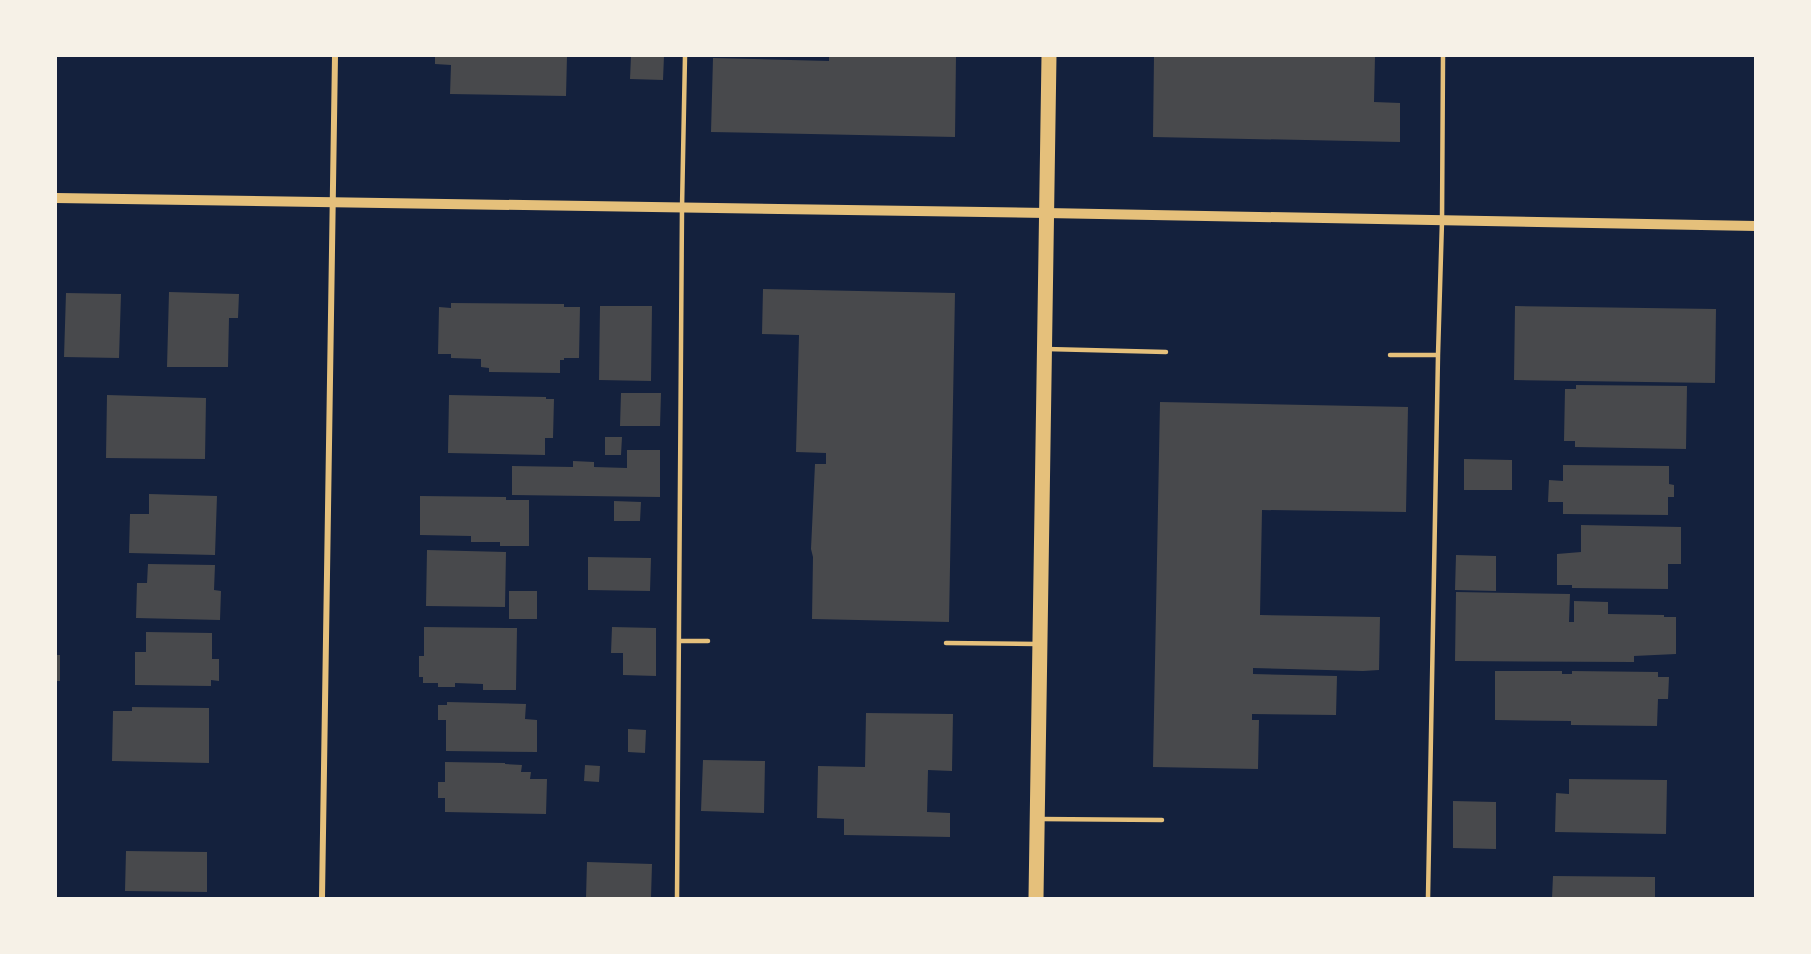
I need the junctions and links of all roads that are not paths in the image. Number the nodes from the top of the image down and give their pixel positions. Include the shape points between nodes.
1 (335, 56) edge
2 (685, 56) edge
3 (1049, 56) edge
4 (1443, 56) edge
5 (56, 198) edge
6 (332, 203) junction
7 (682, 208) junction
8 (1046, 213) junction
9 (1442, 221) junction
10 (1755, 226) edge
11 (1044, 349) junction
12 (1166, 352) dead end
13 (1390, 355) dead end
14 (1438, 355) junction
15 (679, 641) junction
16 (708, 641) dead end
17 (946, 643) dead end
18 (1040, 644) junction
19 (1037, 819) junction
20 (1162, 820) dead end
21 (321, 898) edge
22 (677, 898) edge
23 (1036, 898) edge
24 (1428, 898) edge

1 - 6 street
2 - 7 lane
3 - 8 main road
4 - 9 lane
5 - 6 street
6 - 7 street
6 - 21 street
7 - 8 street
7 - 15 lane
8 - 9 street
8 - 11 main road
9 - 10 street
9 - 14 lane
11 - 12 lane
11 - 18 main road
13 - 14 lane
14 - 24 lane
15 - 16 lane
15 - 22 lane
17 - 18 lane
18 - 19 main road
19 - 20 lane
19 - 23 main road

